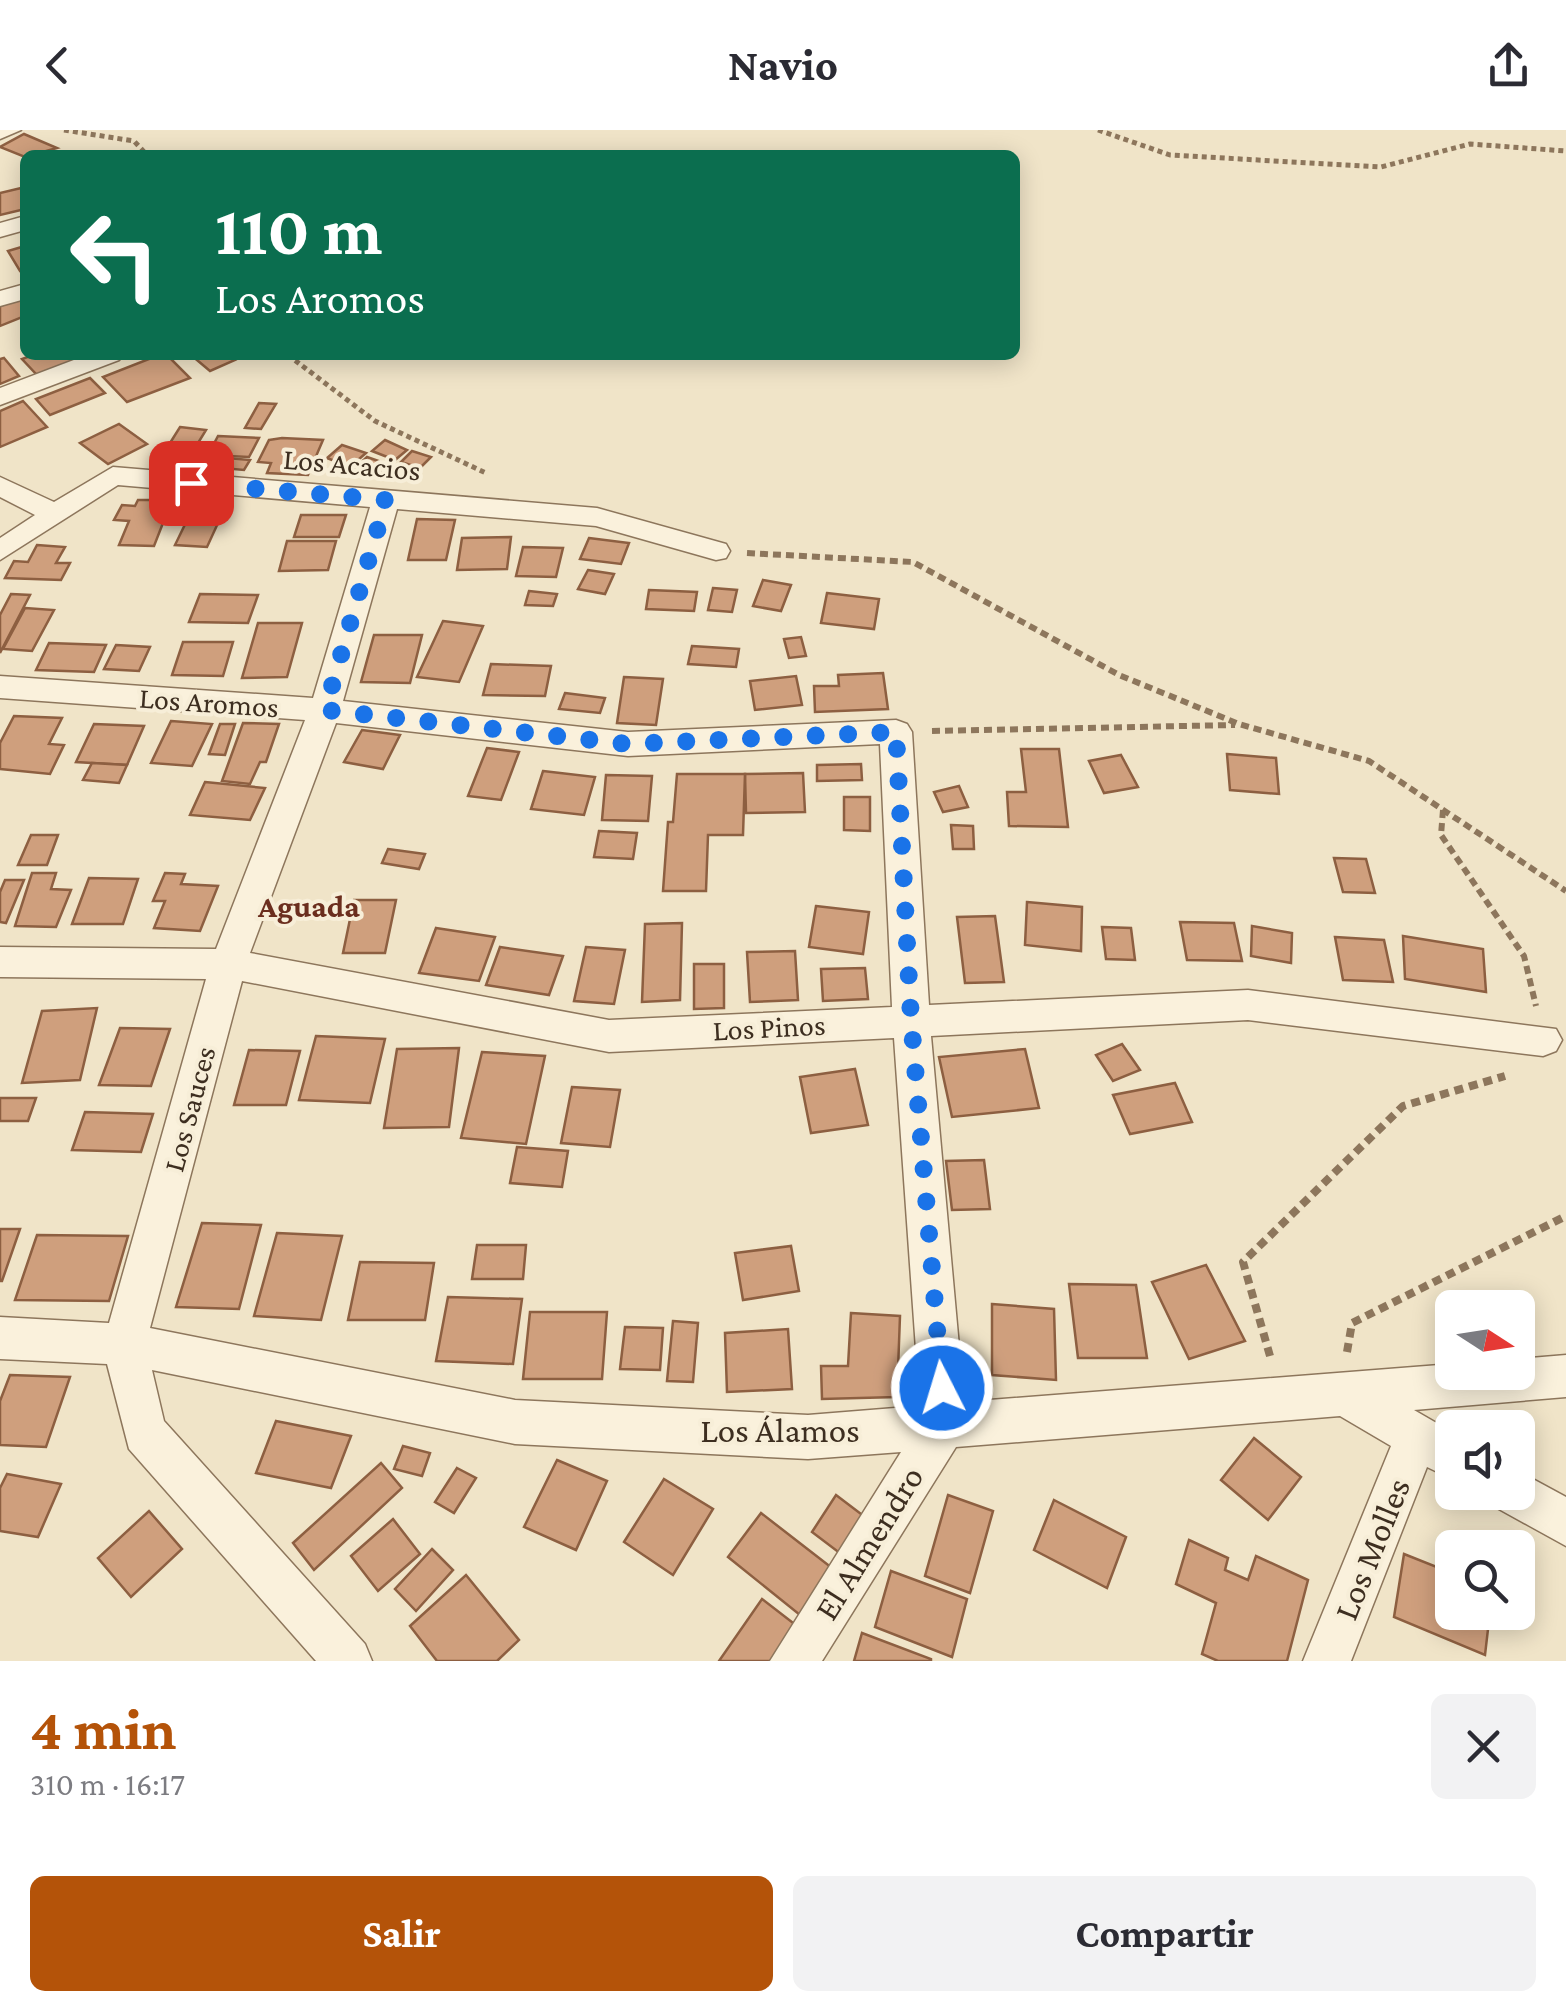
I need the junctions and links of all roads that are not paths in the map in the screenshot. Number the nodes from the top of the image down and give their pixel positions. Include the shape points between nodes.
1 (10, 130) edge
2 (0, 133) edge
3 (97, 360) edge
4 (0, 397) edge
5 (0, 486) edge
6 (386, 500) junction
7 (56, 514) junction
8 (0, 550) edge
9 (716, 551) road end
10 (0, 687) edge
11 (325, 710) junction
12 (0, 962) edge
13 (228, 964) junction
14 (911, 1019) junction
15 (1543, 1040) road end
16 (0, 1338) edge
17 (124, 1344) junction
18 (1566, 1376) edge
19 (1340, 1391) junction
20 (944, 1424) junction
21 (1435, 1446) edge
22 (1535, 1505) edge
23 (1566, 1524) edge
24 (348, 1661) edge
25 (794, 1661) edge
26 (1327, 1661) edge

1 - 2 street
3 - 4 street
5 - 7 street
6 - 7 street, Los Acacios via 113,476
6 - 9 street, Los Acacios via 597,517
6 - 11 street, Los Sauces
7 - 8 street, Los Acacios
10 - 11 street, Los Aromos
11 - 13 street, Los Sauces
11 - 14 street, Los Aromos via 628,744 896,732
12 - 13 street, Los Pinos
13 - 14 street, Los Pinos via 608,1036
13 - 17 street, Los Sauces
14 - 15 street, Los Pinos via 1248,1004
14 - 20 street
16 - 17 street, Los Álamos
17 - 20 street, Los Álamos via 516,1422 808,1436
17 - 24 street, Los Sauces via 145,1432
18 - 19 street, Los Álamos
19 - 20 street, Los Álamos
19 - 21 street
20 - 25 street, El Almendro
21 - 26 street, Los Molles
22 - 23 street

